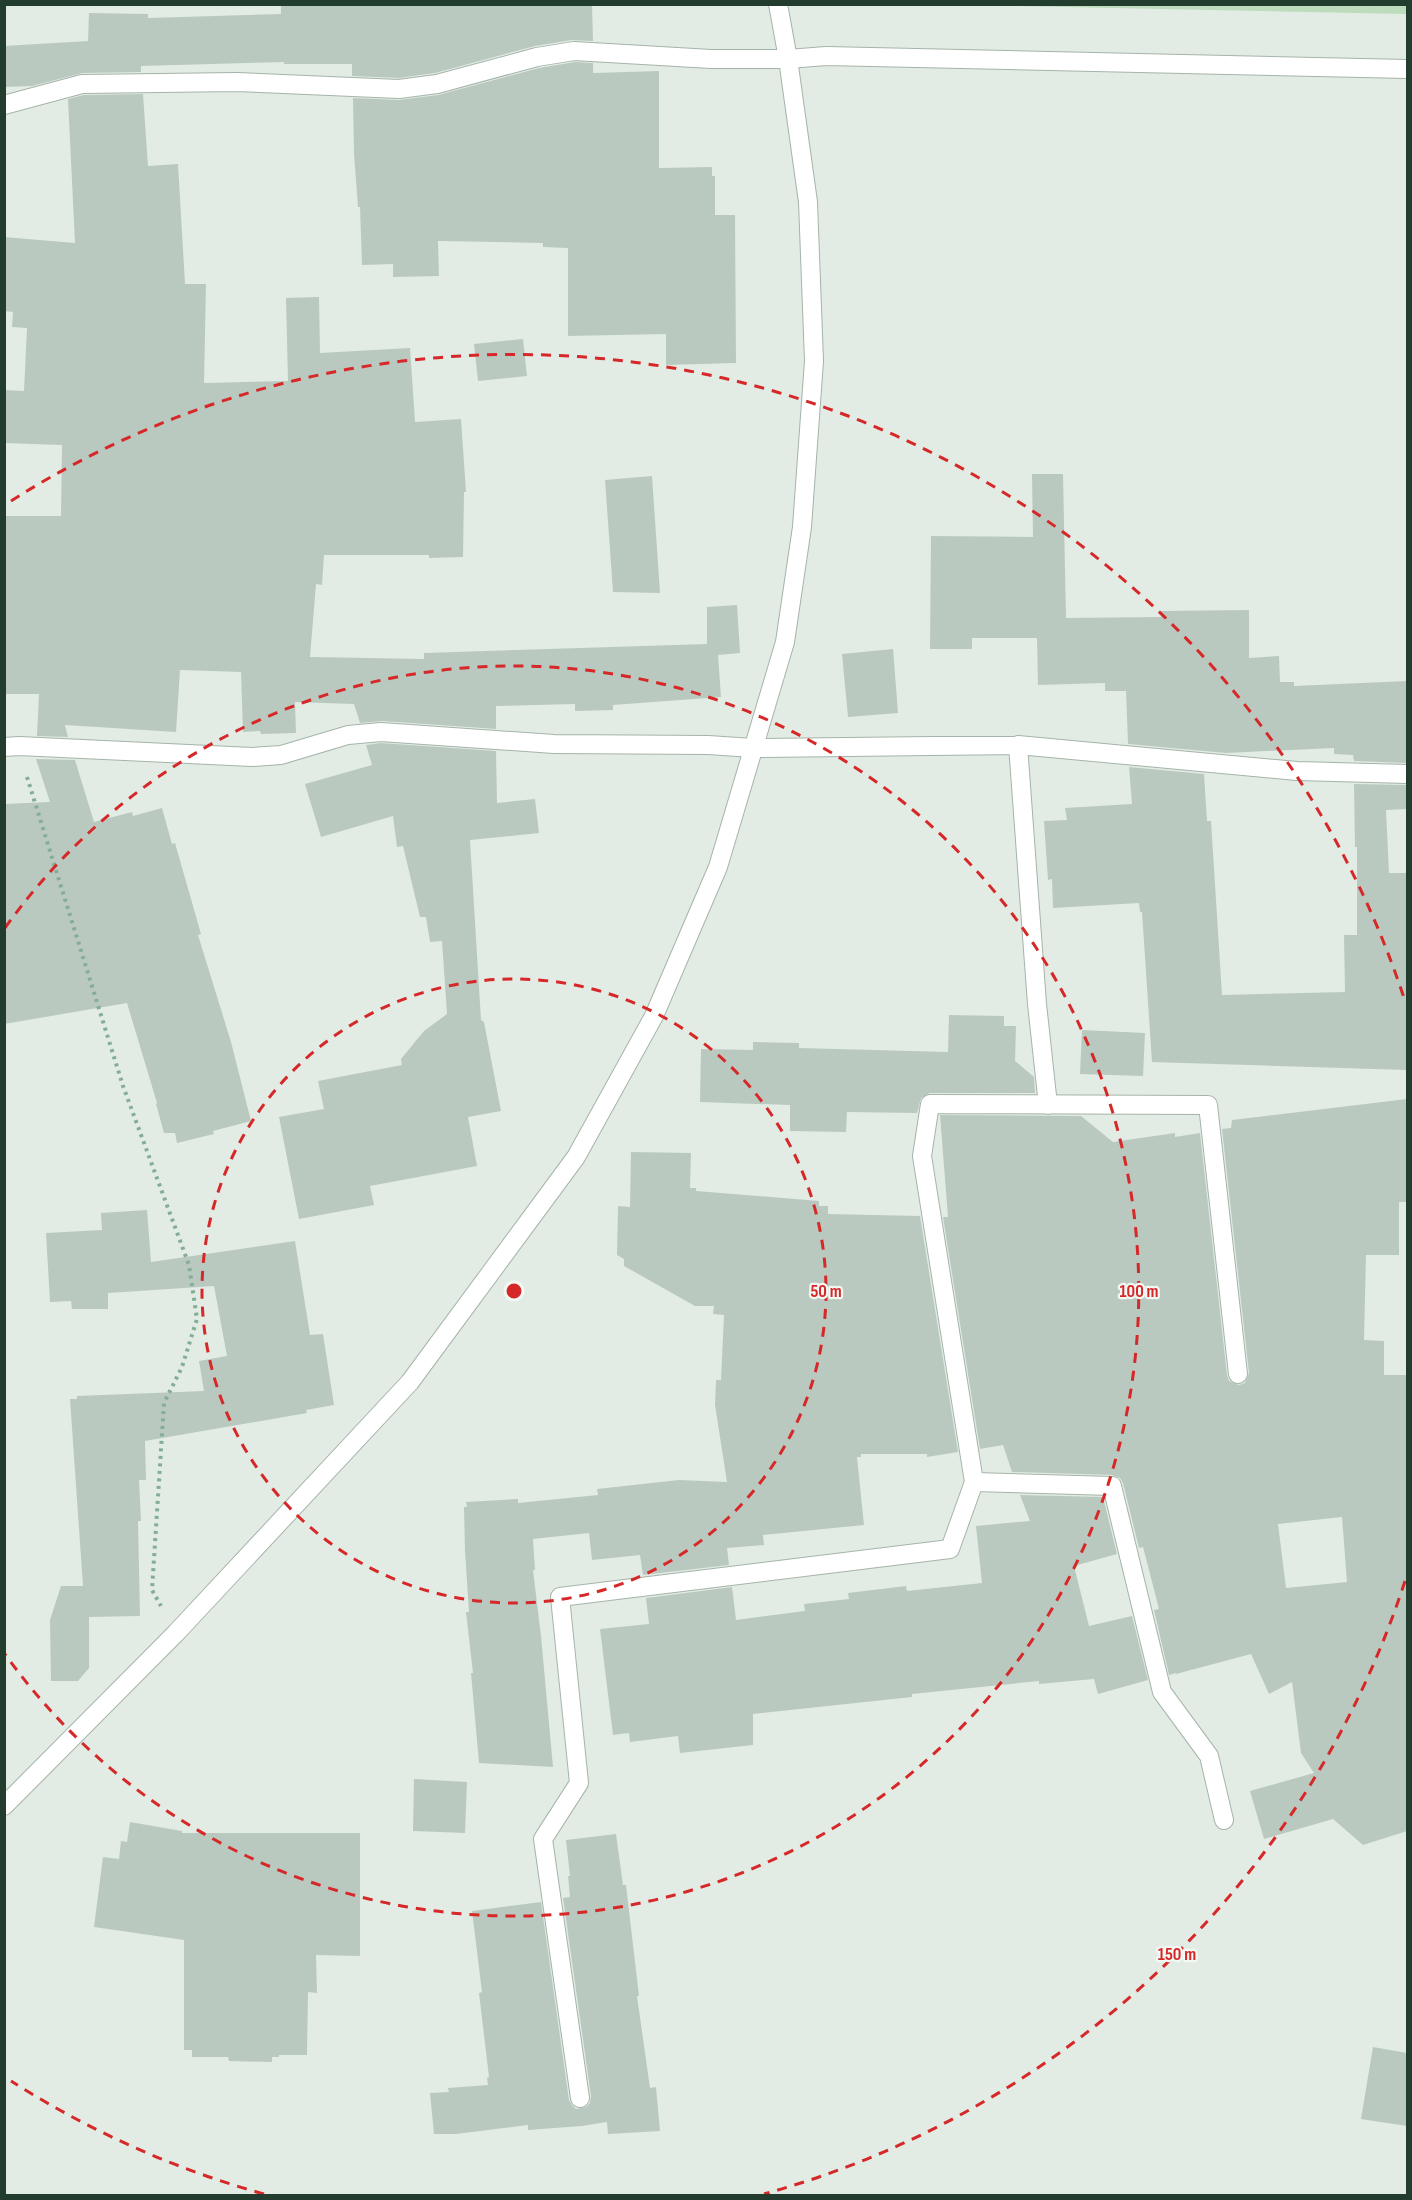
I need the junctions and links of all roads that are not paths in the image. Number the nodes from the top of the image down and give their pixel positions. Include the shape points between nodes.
1 (778, 4) edge
2 (788, 59) junction
3 (1407, 69) edge
4 (4, 105) edge
5 (1018, 745) junction
6 (12, 747) edge
7 (753, 748) junction
8 (1407, 774) edge
9 (1048, 1105) junction
10 (1238, 1374) dead end
11 (974, 1482) junction
12 (4, 1806) edge
13 (1224, 1820) dead end
14 (580, 2098) dead end

1 - 2 street
2 - 3 street via 826,56
2 - 4 street via 574,51 437,84 399,89 237,82 82,84
2 - 7 street via 808,202 814,361 802,527 786,630
5 - 7 street
5 - 8 street via 1298,771
5 - 9 street
6 - 7 street via 281,756 348,735 381,732 554,744
7 - 12 street via 718,867 654,1016 576,1157 410,1382 176,1633
9 - 10 street via 1208,1105
9 - 11 street via 930,1104 922,1156
11 - 13 street via 1112,1486 1162,1692 1209,1756
11 - 14 street via 950,1549 560,1597 579,1783 543,1839

